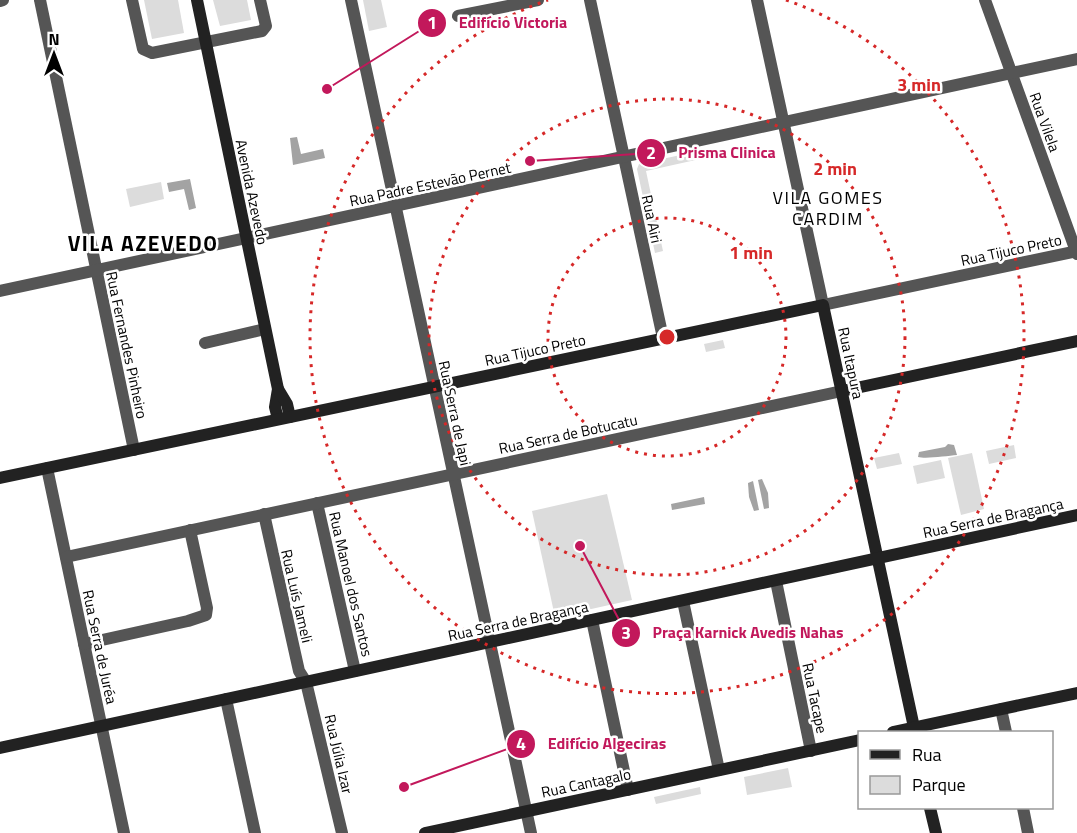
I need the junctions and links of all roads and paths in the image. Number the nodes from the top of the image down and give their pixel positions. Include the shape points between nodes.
1 (40, 0) edge
2 (132, 0) edge
3 (196, 0) edge
4 (260, 0) edge
5 (351, 0) edge
6 (538, 0) edge
7 (590, 0) edge
8 (757, 0) edge
9 (985, 0) edge
10 (458, 16) dead end
11 (205, 42) junction
12 (1077, 59) edge
13 (1011, 74) junction
14 (783, 123) junction
15 (623, 157) junction
16 (394, 207) junction
17 (246, 239) junction
18 (1077, 252) edge
19 (96, 271) junction
20 (0, 291) edge
21 (823, 305) junction
22 (265, 329) junction
23 (663, 338) junction
24 (1077, 341) edge
25 (205, 343) dead end
26 (434, 386) junction
27 (842, 391) junction
28 (284, 418) junction
29 (134, 450) junction
30 (47, 468) junction
31 (453, 474) junction
32 (0, 478) edge
33 (318, 503) junction
34 (264, 514) junction
35 (1077, 515) edge
36 (190, 530) junction
37 (66, 557) junction
38 (877, 559) junction
39 (776, 581) junction
40 (683, 601) junction
41 (592, 620) junction
42 (490, 642) junction
43 (84, 644) junction
44 (355, 671) junction
45 (306, 682) junction
46 (1077, 693) edge
47 (226, 699) junction
48 (1001, 709) junction
49 (102, 726) junction
50 (914, 730) edge
51 (1006, 731) edge
52 (858, 740) edge
53 (0, 748) edge
54 (811, 750) junction
55 (719, 770) junction
56 (628, 790) junction
57 (930, 809) edge
58 (1023, 809) edge
59 (526, 811) junction
60 (124, 833) edge
61 (255, 833) edge
62 (342, 833) edge
63 (425, 833) edge
64 (531, 833) edge
65 (936, 833) edge
66 (1028, 833) edge

1 - 19 street, Rua Fernandes Pinheiro
2 - 11 street via 145,52
3 - 11 street, Avenida Azevedo
4 - 11 street via 266,26 262,31
5 - 16 street, Rua Serra de Japi
6 - 10 street
7 - 15 street, Rua Airi
8 - 14 street, Rua Itapura
9 - 13 street, Rua Vilela
11 - 17 street, Avenida Azevedo
12 - 13 street, Rua Padre Estevão Pernet
13 - 14 street, Rua Padre Estevão Pernet
13 - 18 street, Rua Vilela
14 - 15 street, Rua Padre Estevão Pernet
14 - 21 street, Rua Itapura
15 - 16 street, Rua Padre Estevão Pernet
15 - 23 street, Rua Airi
16 - 17 street, Rua Padre Estevão Pernet
16 - 26 street, Rua Serra de Japi
17 - 19 street, Rua Padre Estevão Pernet
17 - 22 street, Avenida Azevedo
18 - 21 street, Rua Tijuco Preto
19 - 20 street, Rua Padre Estevão Pernet
19 - 29 street, Rua Fernandes Pinheiro
21 - 23 street, Rua Tijuco Preto
21 - 27 street, Rua Itapura
22 - 25 street
22 - 28 street, Avenida Azevedo via 278,389 275,407
23 - 26 street, Rua Tijuco Preto
24 - 27 street, Rua Serra de Botucatu
26 - 28 street, Rua Tijuco Preto
26 - 31 street, Rua Serra de Japi
27 - 31 street, Rua Serra de Botucatu
27 - 38 street, Rua Itapura
28 - 29 street, Rua Tijuco Preto
29 - 30 street, Rua Tijuco Preto
30 - 32 street, Rua Tijuco Preto
30 - 37 street, Rua Serra de Juréa
31 - 33 street, Rua Serra de Botucatu
31 - 42 street, Rua Serra de Japi
33 - 34 street, Rua Serra de Botucatu
33 - 44 street, Rua Manoel dos Santos
34 - 36 street, Rua Serra de Botucatu
34 - 45 street, Rua Luís Jameli via 299,671
35 - 38 street, Rua Serra de Bragança
36 - 37 street, Rua Serra de Botucatu
36 - 43 street via 206,615
37 - 43 street, Rua Serra de Juréa
38 - 39 street, Rua Serra de Bragança
38 - 50 street, Rua Itapura
39 - 40 street, Rua Serra de Bragança
39 - 54 street, Rua Tacape
40 - 41 street, Rua Serra de Bragança
40 - 55 street
41 - 42 street, Rua Serra de Bragança
41 - 56 street
42 - 44 street, Rua Serra de Bragança
42 - 59 street, Rua Serra de Japi
43 - 49 street, Rua Serra de Juréa
44 - 45 street, Rua Serra de Bragança
45 - 47 street, Rua Serra de Bragança
45 - 62 street, Rua Júlia Izar
46 - 48 street
47 - 49 street, Rua Serra de Bragança
47 - 61 street
48 - 50 street
48 - 51 street
49 - 53 street, Rua Serra de Bragança
49 - 60 street, Rua Serra de Juréa
52 - 54 street, Rua Cantagalo
54 - 55 street, Rua Cantagalo
55 - 56 street, Rua Cantagalo
56 - 59 street, Rua Cantagalo
57 - 65 street
58 - 66 street
59 - 63 street, Rua Cantagalo
59 - 64 street, Rua Serra de Japi

